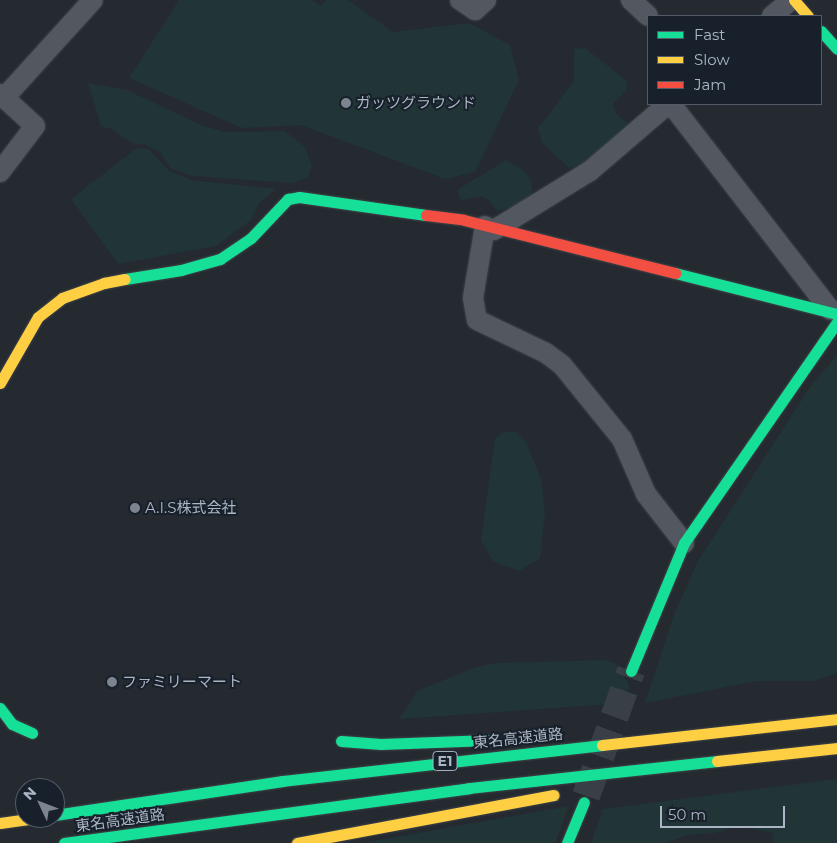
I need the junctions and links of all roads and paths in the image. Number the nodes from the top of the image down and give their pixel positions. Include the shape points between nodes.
1 (92, 0) edge
2 (460, 0) edge
3 (486, 0) edge
4 (632, 0) edge
5 (792, 0) edge
6 (647, 15) edge
7 (773, 15) edge
8 (807, 15) edge
9 (822, 32) edge
10 (837, 50) edge
11 (2, 96) edge
12 (668, 105) edge
13 (670, 105) edge
14 (0, 172) edge
15 (489, 228) junction
16 (835, 315) edge
17 (0, 383) edge
18 (684, 543) junction
19 (631, 671) tunnel mouth
20 (0, 708) edge
21 (837, 719) edge
22 (712, 731) junction
23 (32, 733) dead end
24 (556, 737) dead end
25 (341, 740) dead end
26 (498, 740) dead end
27 (837, 748) edge
28 (764, 756) junction
29 (584, 802) tunnel mouth
30 (65, 814) edge
31 (15, 821) edge
32 (0, 823) edge
33 (64, 843) edge
34 (297, 843) edge
35 (567, 843) edge

1 - 11 street
2 - 3 street via 475,10
4 - 6 street
5 - 7 street
5 - 8 main road
9 - 10 main road
11 - 14 street via 35,126
12 - 15 street via 590,171
13 - 16 street
15 - 16 main road
15 - 17 main road via 438,214 372,209 299,197 288,200 252,238 220,258 181,270 104,283 62,298 34,323
15 - 18 street via 473,298 477,320 546,353 562,365 622,439 646,494
16 - 18 main road
18 - 19 main road
20 - 23 main road via 12,724
21 - 22 main road, 東名高速道路 / E1
22 - 24 main road
22 - 30 main road, 東名高速道路 / E1 via 282,781
25 - 26 main road via 381,744
27 - 28 main road, 東名高速道路 / E1
28 - 33 main road, 東名高速道路 / E1 via 294,809
28 - 34 main road
29 - 35 main road
31 - 32 main road

